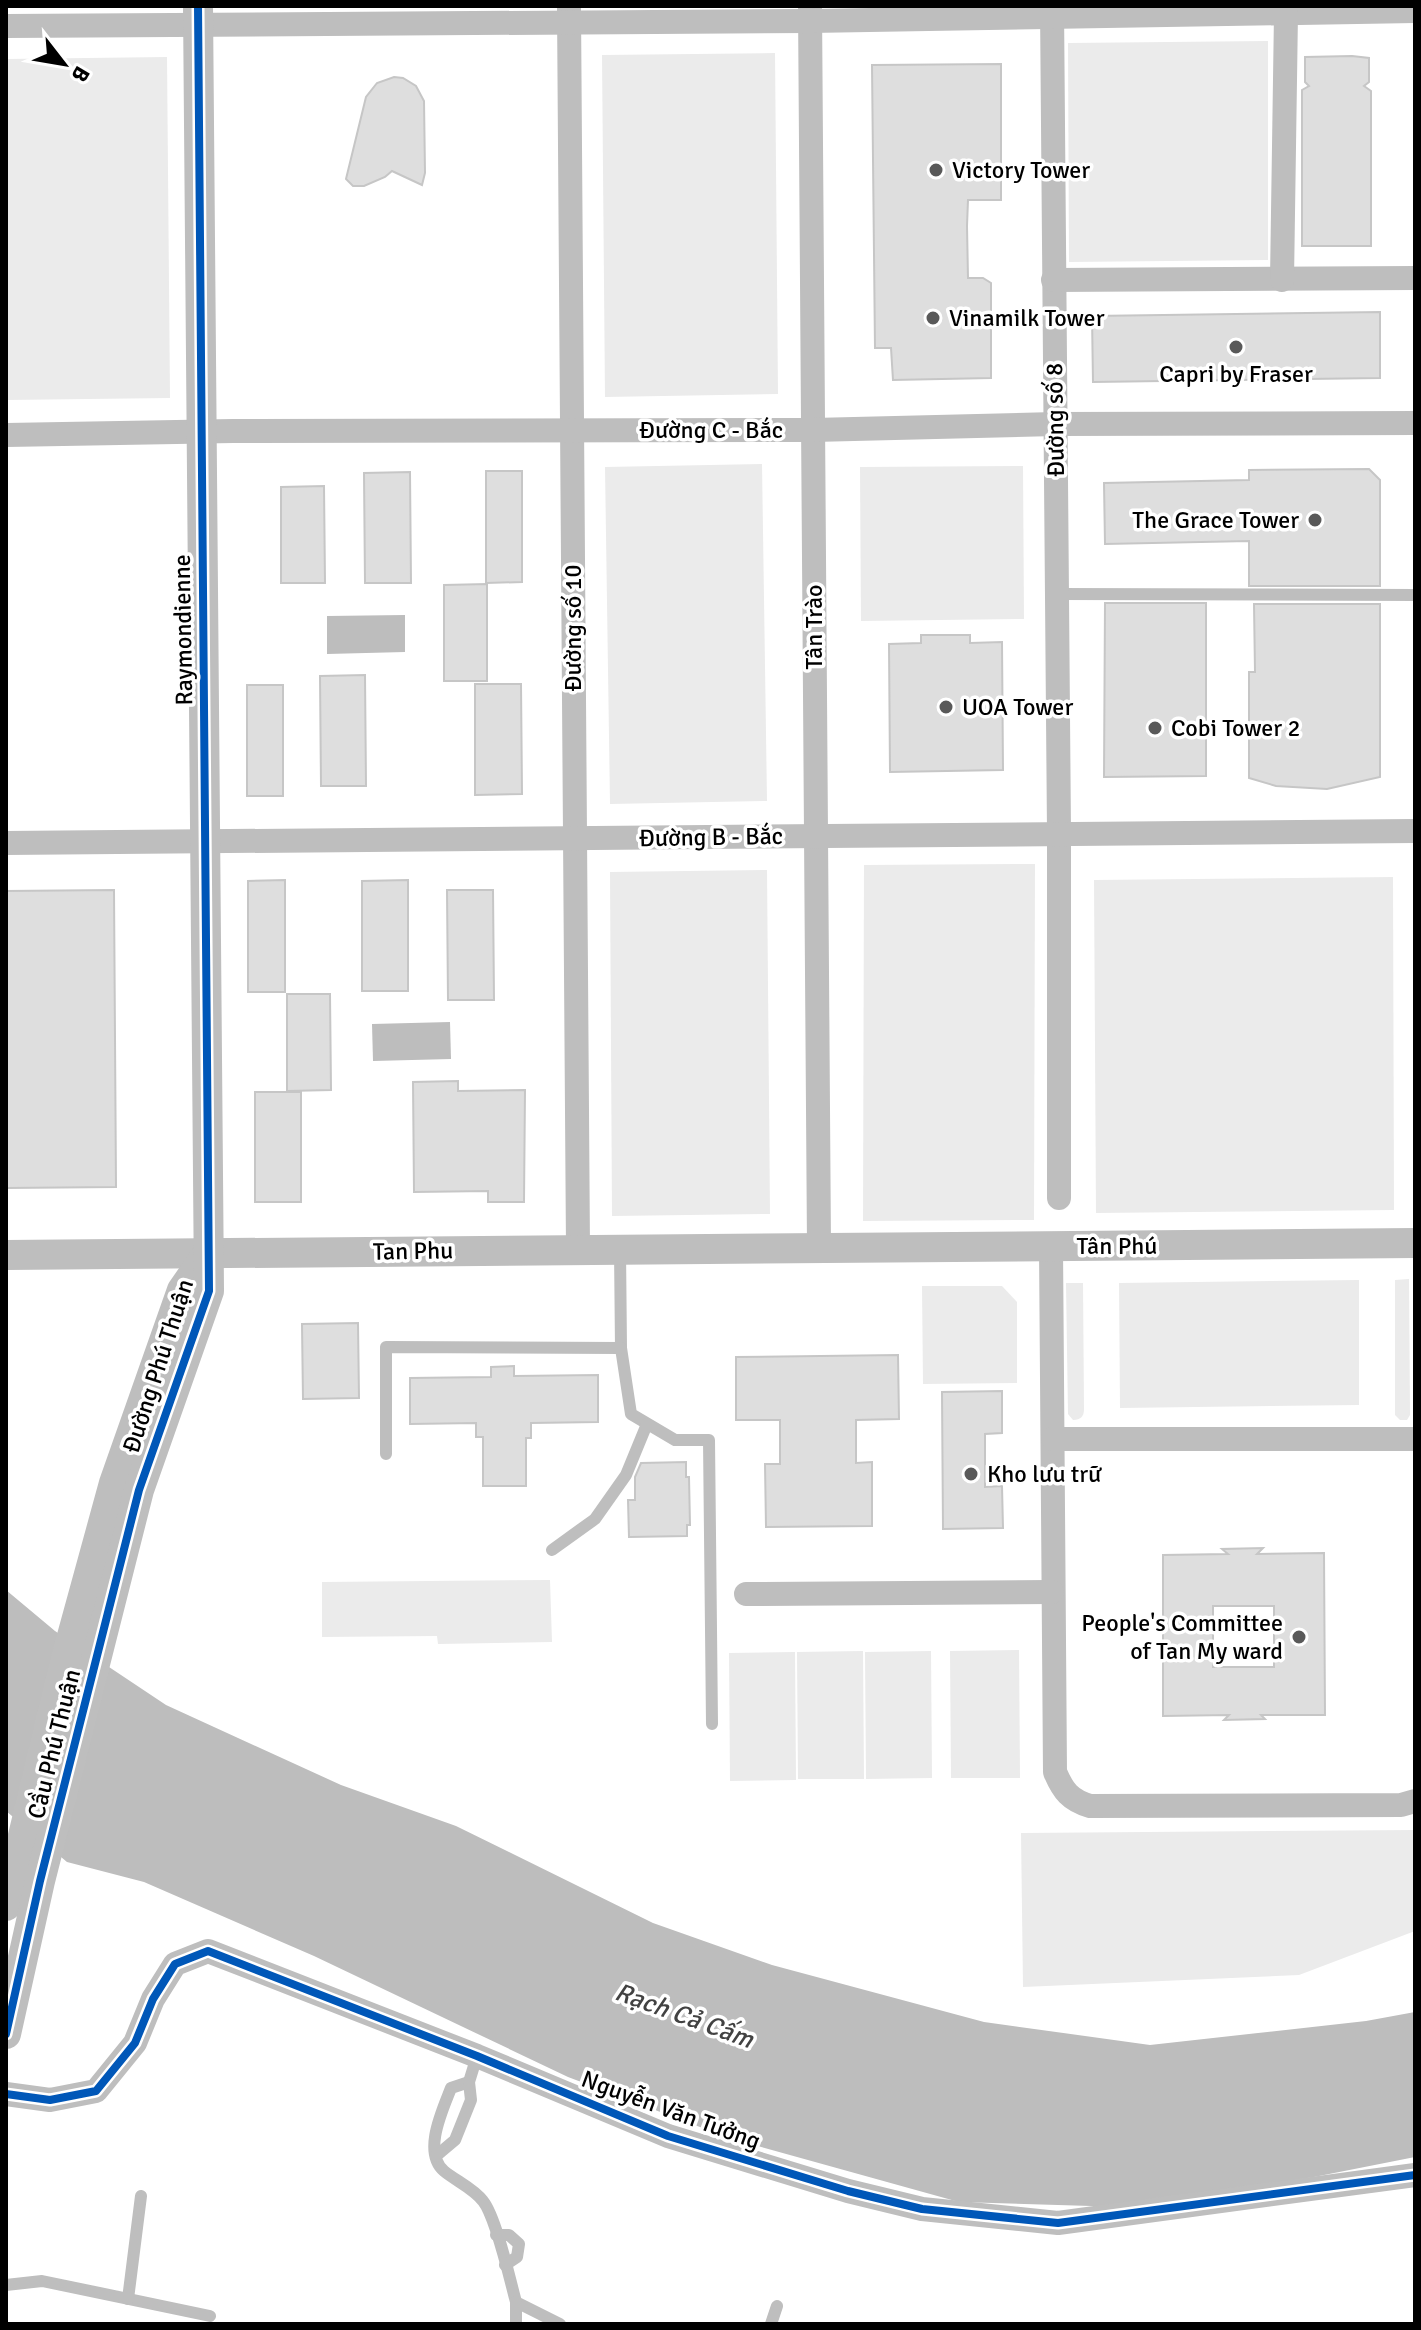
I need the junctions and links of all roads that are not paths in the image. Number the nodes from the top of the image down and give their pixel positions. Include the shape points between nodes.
1 (1052, 11) edge
2 (1415, 11) edge
3 (810, 13) edge
4 (1286, 13) junction
5 (569, 14) edge
6 (198, 15) edge
7 (6, 26) edge
8 (1415, 278) edge
9 (1053, 280) junction
10 (1282, 280) junction
11 (1415, 423) edge
12 (1055, 424) junction
13 (572, 430) junction
14 (813, 430) junction
15 (201, 431) junction
16 (6, 435) edge
17 (1057, 594) junction
18 (1415, 595) edge
19 (1415, 831) edge
20 (1059, 833) junction
21 (816, 836) junction
22 (575, 839) junction
23 (206, 840) junction
24 (6, 843) edge
25 (1059, 1198) dead end
26 (1415, 1243) edge
27 (1051, 1246) junction
28 (819, 1247) junction
29 (578, 1249) junction
30 (620, 1249) junction
31 (208, 1253) junction
32 (6, 1255) edge
33 (621, 1348) junction
34 (647, 1424) junction
35 (1053, 1439) junction
36 (1415, 1439) edge
37 (386, 1454) dead end
38 (126, 1486) junction
39 (552, 1550) dead end
40 (1052, 1592) junction
41 (746, 1594) dead end
42 (712, 1724) dead end
43 (1415, 1801) edge
44 (6, 1906) edge
45 (8, 2021) edge
46 (477, 2056) junction
47 (469, 2082) junction
48 (6, 2094) edge
49 (436, 2156) junction
50 (1415, 2175) edge
51 (141, 2196) dead end
52 (496, 2235) junction
53 (505, 2265) junction
54 (6, 2285) edge
55 (128, 2299) junction
56 (516, 2302) junction
57 (777, 2306) dead end
58 (210, 2316) dead end
59 (516, 2324) edge
60 (560, 2324) edge
61 (771, 2324) edge

1 - 3 street
1 - 4 street
1 - 9 street, Đường số 8
2 - 4 street
3 - 5 street
3 - 14 street, Tân Trào
4 - 10 street
5 - 6 street
5 - 13 street, Đường số 10
6 - 7 street
6 - 15 street, Raymondienne
8 - 10 street
9 - 10 street
9 - 12 street, Đường số 8
11 - 12 street, Đường C - Bắc
12 - 14 street, Đường C - Bắc
12 - 17 street, Đường số 8
13 - 14 street, Đường C - Bắc
13 - 15 street, Đường C - Bắc
13 - 22 street, Đường số 10
14 - 21 street, Tân Trào
15 - 16 street, Đường C - Bắc
15 - 23 street, Raymondienne
17 - 18 lane
17 - 20 street, Đường số 8
19 - 20 street, Đường B - Bắc
20 - 21 street, Đường B - Bắc
20 - 25 street, Đường số 8
21 - 22 street, Đường B - Bắc
21 - 28 street, Tân Trào
22 - 23 street, Đường B - Bắc
22 - 29 street, Đường số 10
23 - 24 street, Đường B - Bắc
23 - 31 street, Raymondienne
26 - 27 street, Tân Phú
27 - 28 street, Tân Phú
27 - 35 street
28 - 30 street, Tan Phu
29 - 30 street, Tan Phu
29 - 31 street, Tan Phu
30 - 33 lane
31 - 32 street, Tan Phu
31 - 38 street, Đường Phú Thuận via 209,1291
33 - 34 lane via 631,1414
33 - 37 lane via 386,1347
34 - 39 lane via 626,1475 595,1519
34 - 42 lane via 675,1440 709,1440
35 - 36 street
35 - 40 street
38 - 44 street, Cầu Phú Thuận via 66,1658
38 - 45 street, Cầu Phú Thuận
40 - 41 street
40 - 43 street via 1055,1772 1074,1801 1090,1806
46 - 47 lane
46 - 48 street, Nguyễn Văn Tưởng via 208,1951 175,1964 135,2043 96,2091 50,2100
46 - 50 street, Nguyễn Văn Tưởng via 668,2136 922,2209 1058,2223
47 - 49 lane via 471,2100 455,2140
47 - 49 lane via 451,2088 434,2131
49 - 52 lane via 442,2170 484,2202
51 - 55 lane
52 - 53 lane
52 - 53 lane via 509,2235 519,2244 517,2257
53 - 56 lane
54 - 55 lane via 42,2281
55 - 58 lane
56 - 59 lane
56 - 60 lane
57 - 61 lane

